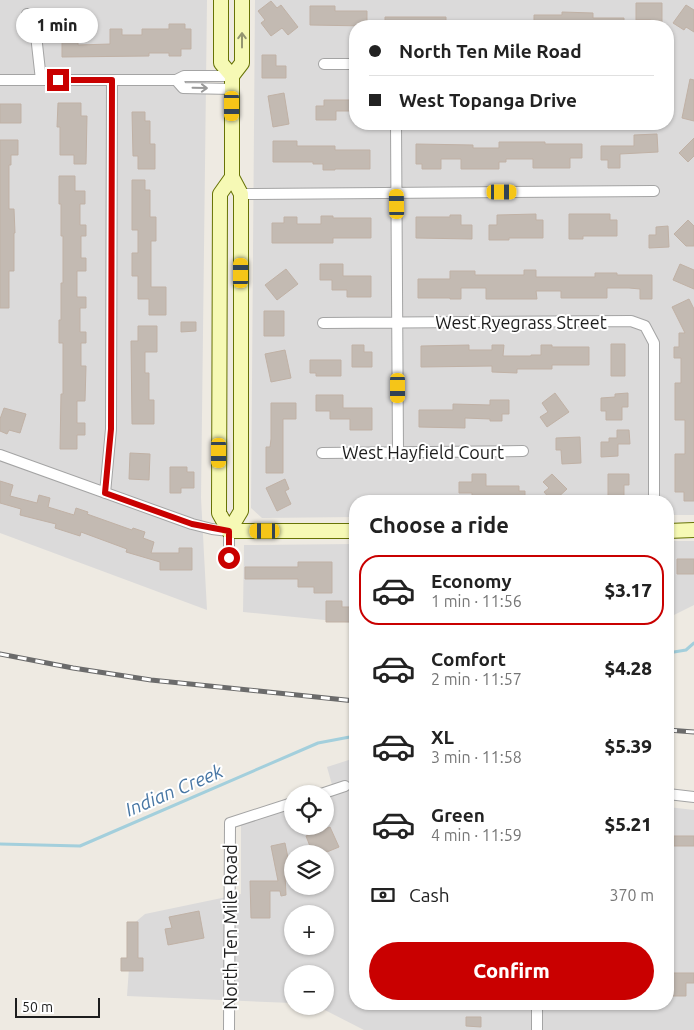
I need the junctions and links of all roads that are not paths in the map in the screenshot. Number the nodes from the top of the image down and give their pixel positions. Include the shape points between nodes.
1 (221, 0) edge
2 (242, 0) edge
3 (27, 14) dead end
4 (324, 64) dead end
5 (349, 64) edge
6 (0, 80) edge
7 (41, 80) junction
8 (112, 80) junction
9 (232, 82) junction
10 (396, 130) edge
11 (232, 177) junction
12 (654, 191) dead end
13 (396, 193) junction
14 (241, 194) junction
15 (397, 322) junction
16 (323, 323) dead end
17 (523, 451) dead end
18 (398, 452) junction
19 (322, 453) dead end
20 (0, 455) edge
21 (105, 493) junction
22 (654, 495) edge
23 (674, 530) edge
24 (694, 530) edge
25 (229, 531) junction
26 (349, 531) edge
27 (229, 558) dead end
28 (345, 786) dead end
29 (334, 790) edge
30 (674, 795) edge
31 (694, 797) edge
32 (284, 806) edge
33 (537, 1010) edge
34 (229, 1030) edge
35 (537, 1030) edge

1 - 9 main road via 221,63
9 -> 2 main road via 242,63
3 - 7 street via 35,26
4 - 5 street
6 - 7 street
7 - 8 street
8 - 9 street via 176,80 184,76
8 - 21 street via 111,429
9 - 11 main road
10 - 13 street
11 - 14 main road
11 - 25 main road via 220,194 219,513
12 - 13 street
13 - 14 street
13 - 15 street
14 - 25 main road via 241,511
15 - 16 street, West Ryegrass Street
15 - 18 street
15 - 22 street, West Ryegrass Street via 631,321 645,326 654,343
17 - 18 street, West Hayfield Court
18 - 19 street, West Hayfield Court
20 - 21 street
21 - 25 street via 192,524
23 - 24 main road
25 - 26 main road
25 - 27 street
28 - 29 street
30 - 31 street
32 - 34 street, North Ten Mile Road via 230,823
33 - 35 street

